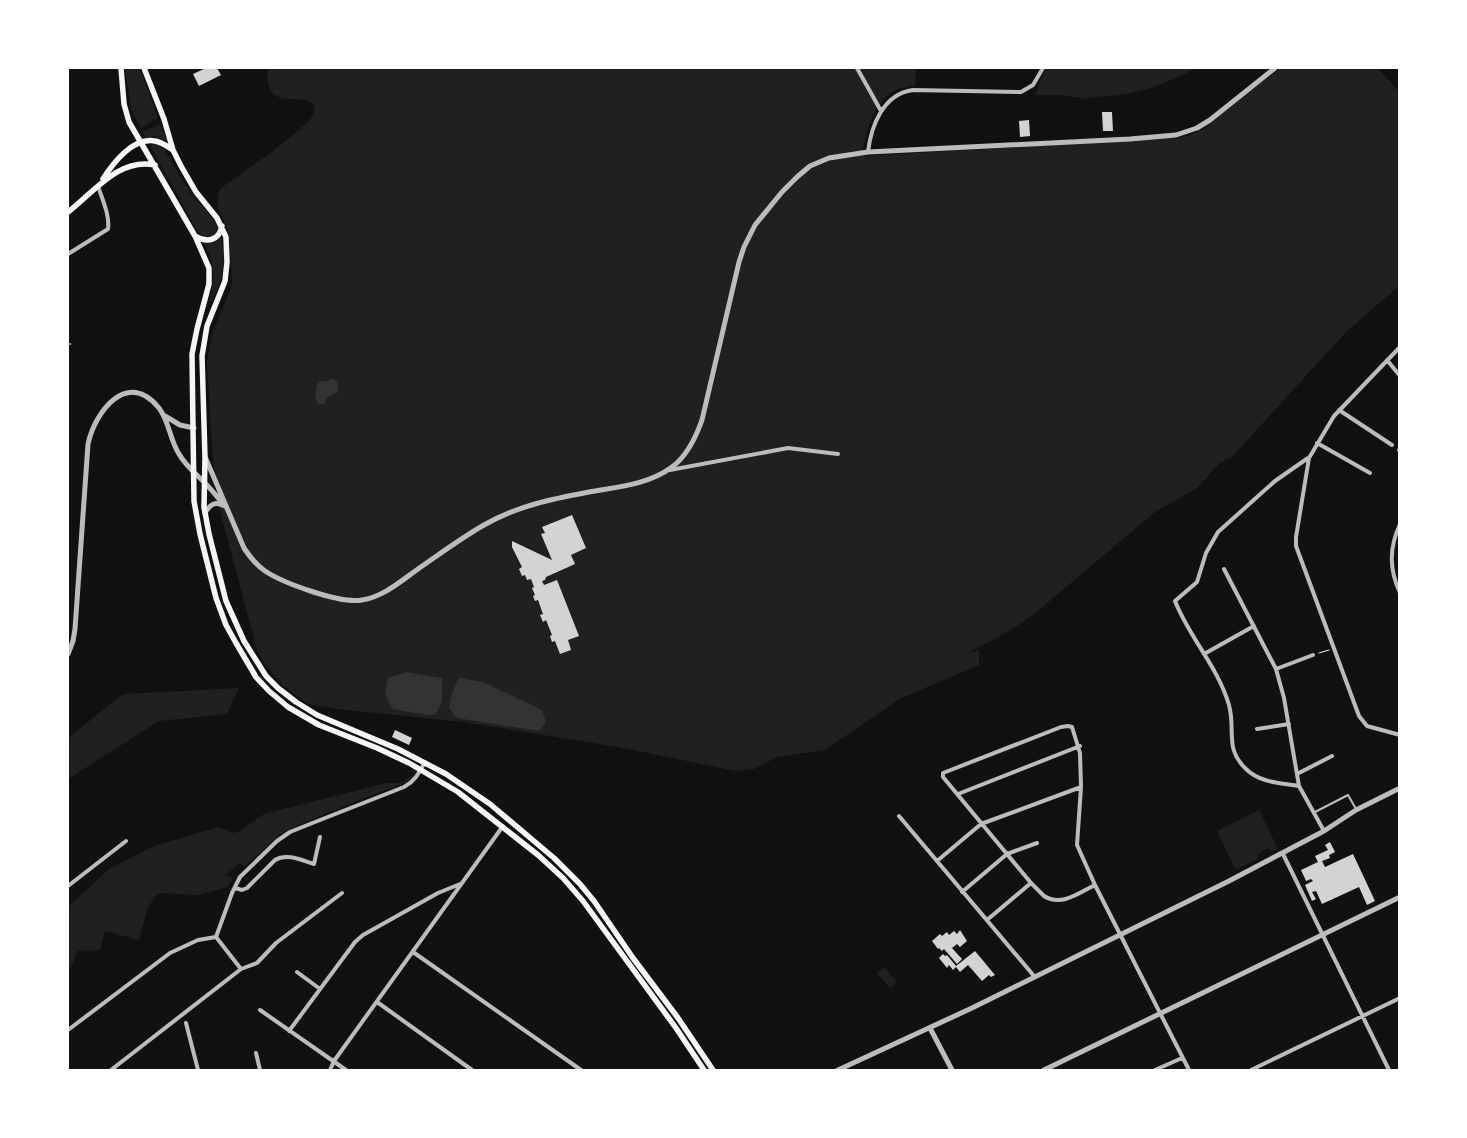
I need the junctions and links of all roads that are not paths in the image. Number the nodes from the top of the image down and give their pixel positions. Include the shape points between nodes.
1 (121, 68) edge
2 (144, 68) edge
3 (857, 68) edge
4 (1043, 68) edge
5 (1274, 68) edge
6 (881, 111) junction
7 (142, 143) junction
8 (173, 150) junction
9 (868, 152) junction
10 (155, 165) junction
11 (100, 185) junction
12 (68, 212) edge
13 (222, 226) junction
14 (195, 236) junction
15 (68, 254) edge
16 (1400, 347) edge
17 (1387, 360) junction
18 (1400, 376) edge
19 (1339, 410) junction
20 (164, 416) junction
21 (194, 428) junction
22 (1317, 444) junction
23 (1392, 445) dead end
24 (838, 454) dead end
25 (205, 458) junction
26 (1308, 458) junction
27 (667, 470) junction
28 (193, 471) junction
29 (1370, 473) dead end
30 (206, 484) junction
31 (228, 509) junction
32 (205, 513) junction
33 (1400, 524) edge
34 (1224, 569) dead end
35 (1400, 593) edge
36 (1254, 626) junction
37 (68, 654) edge
38 (1204, 654) junction
39 (1312, 655) road end
40 (1276, 669) junction
41 (1289, 724) junction
42 (1257, 729) dead end
43 (1400, 736) edge
44 (1080, 746) junction
45 (1332, 756) dead end
46 (425, 762) junction
47 (421, 769) junction
48 (1297, 774) junction
49 (1300, 786) junction
50 (1081, 788) junction
51 (1400, 788) edge
52 (958, 794) junction
53 (1356, 810) junction
54 (1313, 814) junction
55 (899, 816) dead end
56 (982, 824) junction
57 (503, 826) junction
58 (1324, 831) junction
59 (320, 837) dead end
60 (126, 842) dead end
61 (1037, 843) dead end
62 (1007, 854) junction
63 (1283, 854) junction
64 (937, 860) junction
65 (460, 884) junction
66 (1031, 884) junction
67 (1095, 885) junction
68 (68, 886) edge
69 (235, 888) junction
70 (962, 892) junction
71 (342, 893) dead end
72 (1400, 897) edge
73 (987, 920) junction
74 (1119, 934) junction
75 (1323, 935) junction
76 (216, 937) junction
77 (413, 952) junction
78 (241, 969) junction
79 (297, 972) dead end
80 (1034, 976) junction
81 (320, 989) junction
82 (1400, 998) edge
83 (377, 1002) junction
84 (260, 1010) dead end
85 (1160, 1014) junction
86 (1363, 1016) junction
87 (186, 1023) dead end
88 (930, 1028) junction
89 (68, 1030) edge
90 (289, 1031) junction
91 (256, 1053) dead end
92 (1182, 1058) junction
93 (334, 1061) junction
94 (111, 1070) edge
95 (198, 1070) edge
96 (260, 1070) edge
97 (330, 1070) edge
98 (346, 1070) edge
99 (472, 1070) edge
100 (581, 1070) edge
101 (704, 1070) edge
102 (713, 1070) edge
103 (838, 1070) edge
104 (952, 1070) edge
105 (1044, 1070) edge
106 (1155, 1070) edge
107 (1189, 1070) edge
108 (1251, 1070) edge
109 (1389, 1070) edge

1 - 7 main road via 126,113
2 - 8 main road
3 - 6 street
4 - 6 street via 1034,85 1021,92 910,91 894,97
5 - 9 street via 1210,120 1176,135
6 - 9 street
7 - 8 main road via 155,141
7 - 10 main road
7 - 11 main road via 123,154
8 - 13 main road via 192,186
9 - 27 street via 829,158 810,166 782,192 755,226 739,262 700,426 682,458
10 - 11 main road via 134,164
10 - 14 main road
11 - 12 main road
11 - 15 street via 108,229
13 - 14 main road via 213,240
13 - 25 main road via 227,242 226,276 207,326 202,356
14 - 21 main road via 206,257 210,276 192,354
16 - 17 street
17 - 18 street
17 - 19 street
19 - 22 street
19 - 23 street
20 - 21 street via 177,424
20 - 28 street via 176,450
20 - 37 street via 148,398 127,393 108,404 91,430 75,632
21 - 28 main road
22 - 26 street
22 - 29 street
24 - 27 street via 788,448
25 - 30 main road
25 - 31 street
26 - 38 street via 1275,481 1218,532 1209,546 1196,583 1175,599
26 - 43 street via 1296,544 1357,713 1363,723 1373,729
27 - 31 street via 639,482 517,509 468,534 380,594 358,600 328,596 262,569 247,552
28 - 30 street
28 - 47 main road via 195,511 216,598 231,635 256,677 301,715
30 - 31 street
30 - 32 main road
31 - 32 street via 215,504
32 - 46 main road via 228,607 240,635 266,676 288,696 317,715
33 - 35 street via 1391,561
34 - 36 street
36 - 38 street
36 - 40 street
38 - 49 street via 1229,704 1232,748 1239,762 1263,780
39 - 40 street
40 - 41 street
41 - 42 street
41 - 48 street
44 - 50 street
44 - 52 street
44 - 52 street via 1074,729 1065,726 945,772 943,777
45 - 48 street
46 - 47 street
46 - 102 main road via 490,804 580,884
47 - 57 main road via 462,794
47 - 69 street via 412,783 404,787 290,832 245,871
48 - 49 street
49 - 54 street
50 - 56 street
50 - 67 street via 1077,845
51 - 53 street
52 - 56 street
53 - 54 lane via 1348,796
53 - 58 street
54 - 58 street
55 - 64 street
56 - 62 street
56 - 64 street
57 - 65 street
57 - 101 main road via 576,893
58 - 63 street
59 - 69 street via 314,864 280,857 247,888
60 - 68 street
61 - 62 street
62 - 66 street
62 - 70 street
63 - 74 street
63 - 75 street
64 - 70 street
65 - 77 street
65 - 81 street via 363,935
66 - 67 street via 1044,896 1056,900
66 - 73 street
67 - 74 street
69 - 76 street
70 - 73 street
71 - 78 street via 276,943 257,963
72 - 75 street
73 - 80 street
74 - 80 street
74 - 85 street
75 - 85 street
75 - 86 street
76 - 78 street
76 - 89 street via 198,940 170,954
77 - 83 street
77 - 100 street
78 - 94 street
79 - 81 street
80 - 88 street
81 - 90 street
82 - 86 street
83 - 93 street
83 - 99 street
84 - 90 street
85 - 92 street
85 - 105 street
86 - 108 street
86 - 109 street
87 - 95 street
88 - 103 street
88 - 104 street
90 - 93 street
91 - 96 street
92 - 106 street
92 - 107 street
93 - 97 street
93 - 98 street

